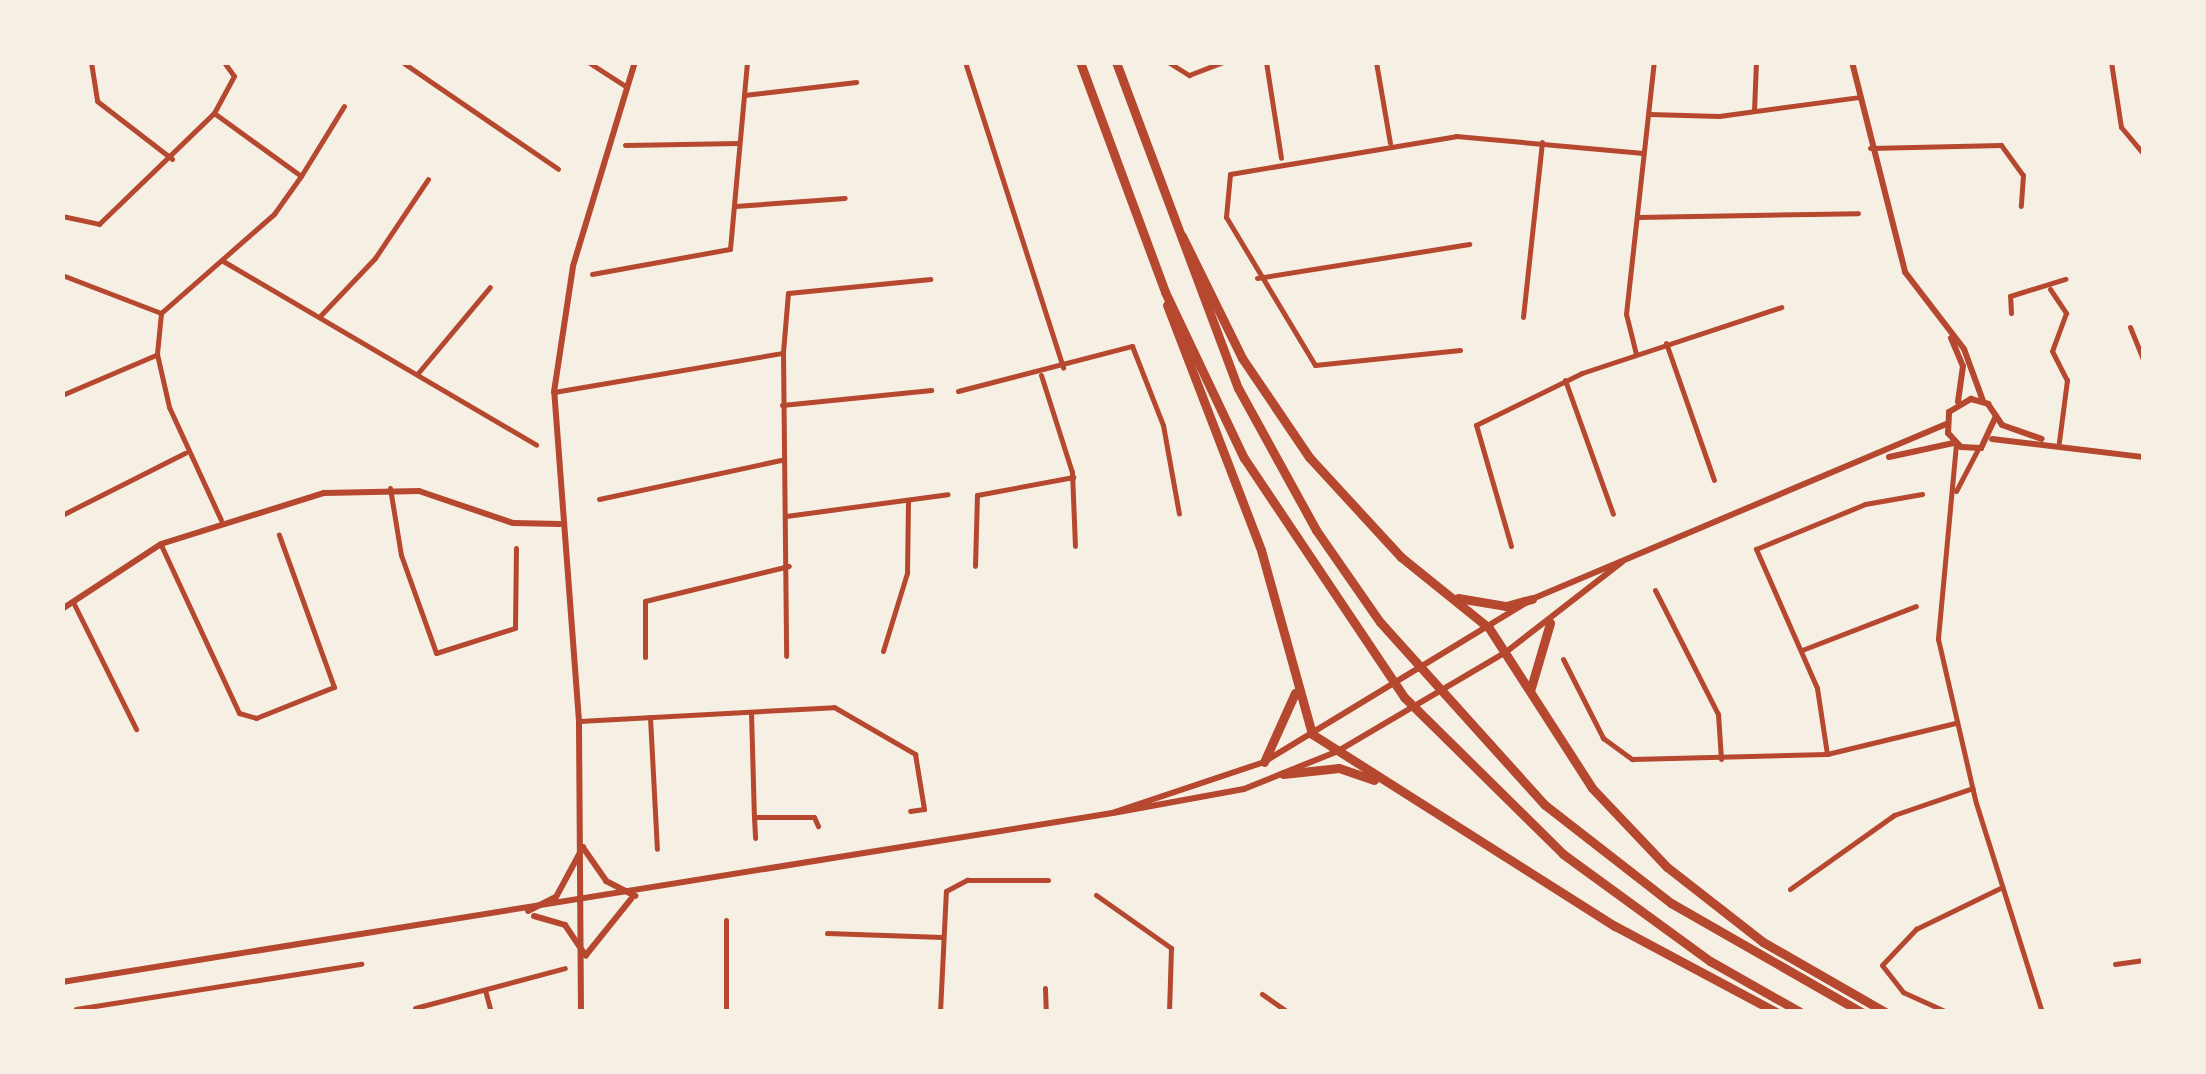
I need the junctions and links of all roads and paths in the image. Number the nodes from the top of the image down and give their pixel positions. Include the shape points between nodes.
1 (91, 62) edge
2 (224, 62) edge
3 (402, 62) edge
4 (588, 62) edge
5 (635, 62) edge
6 (747, 62) edge
7 (965, 62) edge
8 (1080, 62) edge
9 (1116, 62) edge
10 (1168, 62) edge
11 (1223, 62) edge
12 (1266, 62) edge
13 (1376, 62) edge
14 (1654, 62) edge
15 (1756, 62) edge
16 (1852, 62) edge
17 (2111, 62) edge
18 (856, 82) dead end
19 (627, 87) junction
20 (744, 95) junction
21 (1859, 97) junction
22 (344, 106) dead end
23 (1754, 112) junction
24 (214, 113) junction
25 (1648, 114) junction
26 (1542, 142) junction
27 (739, 143) junction
28 (1390, 144) junction
29 (625, 145) dead end
30 (1870, 148) junction
31 (1644, 152) junction
32 (2144, 154) edge
33 (1280, 158) junction
34 (172, 159) junction
35 (558, 169) dead end
36 (301, 176) junction
37 (428, 180) dead end
38 (1161, 194) junction
39 (845, 198) dead end
40 (735, 206) junction
41 (2021, 206) dead end
42 (1858, 213) dead end
43 (62, 216) edge
44 (1636, 217) junction
45 (1468, 244) dead end
46 (223, 260) junction
47 (62, 274) edge
48 (592, 274) dead end
49 (930, 278) dead end
50 (1256, 278) junction
51 (2064, 279) dead end
52 (490, 287) dead end
53 (2050, 288) junction
54 (1165, 292) junction
55 (1781, 307) dead end
56 (161, 313) junction
57 (2011, 314) dead end
58 (320, 316) junction
59 (1523, 317) dead end
60 (2130, 327) dead end
61 (1951, 337) junction
62 (1666, 343) junction
63 (1460, 350) dead end
64 (783, 352) junction
65 (157, 354) junction
66 (1636, 354) junction
67 (2144, 362) edge
68 (1062, 368) junction
69 (418, 374) junction
70 (1041, 375) junction
71 (1564, 380) junction
72 (932, 390) dead end
73 (554, 392) junction
74 (958, 392) dead end
75 (62, 395) edge
76 (1984, 401) junction
77 (1958, 402) junction
78 (782, 404) junction
79 (1996, 416) junction
80 (1946, 424) junction
81 (2042, 439) junction
82 (1991, 440) junction
83 (2059, 442) junction
84 (1956, 444) junction
85 (536, 445) dead end
86 (1980, 448) junction
87 (186, 452) junction
88 (2144, 457) edge
89 (780, 460) junction
90 (1873, 460) junction
91 (1072, 476) junction
92 (1714, 480) dead end
93 (390, 488) junction
94 (948, 494) dead end
95 (1922, 494) dead end
96 (1955, 494) junction
97 (599, 499) dead end
98 (908, 501) junction
99 (1179, 514) dead end
100 (1613, 514) dead end
101 (62, 515) edge
102 (786, 516) junction
103 (220, 520) junction
104 (560, 524) junction
105 (280, 535) dead end
106 (161, 544) junction
107 (1075, 546) dead end
108 (1512, 546) dead end
109 (516, 548) dead end
110 (1625, 559) junction
111 (789, 566) junction
112 (975, 566) dead end
113 (1655, 590) dead end
114 (1450, 596) junction
115 (1532, 599) junction
116 (72, 600) junction
117 (1916, 606) dead end
118 (62, 609) edge
119 (1550, 623) junction
120 (1489, 628) junction
121 (1802, 650) junction
122 (883, 651) dead end
123 (1506, 652) junction
124 (786, 656) dead end
125 (645, 657) dead end
126 (1563, 660) dead end
127 (1296, 683) junction
128 (1530, 693) junction
129 (751, 712) junction
130 (650, 717) junction
131 (580, 721) junction
132 (1955, 724) junction
133 (136, 729) dead end
134 (1312, 734) junction
135 (1338, 750) junction
136 (1828, 754) junction
137 (1721, 759) junction
138 (1264, 762) junction
139 (1283, 774) junction
140 (1382, 783) junction
141 (1973, 788) junction
142 (910, 811) dead end
143 (1112, 813) junction
144 (754, 817) junction
145 (818, 826) dead end
146 (755, 838) dead end
147 (583, 848) junction
148 (658, 850) dead end
149 (1048, 880) dead end
150 (2002, 886) junction
151 (1790, 889) dead end
152 (1096, 895) dead end
153 (636, 896) junction
154 (585, 905) junction
155 (522, 914) junction
156 (726, 920) dead end
157 (826, 934) dead end
158 (942, 937) junction
159 (586, 956) junction
160 (2144, 960) edge
161 (361, 964) dead end
162 (2114, 964) dead end
163 (565, 968) dead end
164 (62, 982) edge
165 (1045, 988) dead end
166 (484, 990) junction
167 (1262, 994) dead end
168 (137, 1000) junction
169 (415, 1008) dead end
170 (76, 1009) edge
171 (138, 1012) edge
172 (491, 1012) edge
173 (582, 1012) edge
174 (726, 1012) edge
175 (940, 1012) edge
176 (1046, 1012) edge
177 (1169, 1012) edge
178 (1288, 1012) edge
179 (1776, 1012) edge
180 (1800, 1012) edge
181 (1861, 1012) edge
182 (1885, 1012) edge
183 (1947, 1012) edge
184 (2042, 1012) edge

1 - 34 street via 97,102
2 - 24 street via 234,76
3 - 35 street
4 - 19 street
5 - 19 main road
6 - 20 street
7 - 68 street
8 - 54 highway
9 - 38 highway
10 - 11 street via 1189,75
12 - 33 street
13 - 28 street
14 - 25 street
15 - 23 street
16 - 21 main road
17 - 32 street via 2121,127
18 - 20 street
19 - 73 main road via 573,266
20 - 27 street
21 - 23 street
21 - 30 main road
22 - 36 street
23 - 25 street
24 - 34 street
24 - 36 street
25 - 31 street
26 - 28 street via 1456,136
26 - 31 street
26 - 59 street
27 - 29 street
27 - 40 street
28 - 33 street
30 - 41 street via 2001,145 2016,156
30 - 61 main road via 1909,280
31 - 44 street
33 - 50 street via 1236,168 1223,192
34 - 43 street via 99,224
36 - 46 street
37 - 58 street via 375,258
38 - 114 highway via 1242,358 1309,457 1358,516
38 - 181 highway via 1203,310 1279,466 1380,622 1466,726 1545,805 1670,903
39 - 40 street
40 - 48 street via 725,252
42 - 44 street
44 - 66 street via 1626,314
45 - 50 street
46 - 56 street
46 - 58 street
47 - 56 street
49 - 64 street via 788,293
50 - 63 street via 1321,368
51 - 53 street
52 - 69 street
53 - 57 street via 2010,296
53 - 83 street via 2066,313 2052,351 2068,380
54 - 127 highway via 1171,328 1261,550
54 - 180 highway via 1254,475 1404,697 1562,854 1710,961
55 - 62 street
56 - 65 street
58 - 69 street
60 - 67 street
61 - 76 main road
61 - 77 main road via 1964,368
62 - 66 street
62 - 92 street
64 - 73 street
64 - 78 street
65 - 75 street
65 - 87 street
66 - 71 street
68 - 70 street
68 - 99 street via 1120,346 1138,350 1171,452
69 - 85 street
70 - 74 street
70 - 91 street
71 - 100 street
71 - 108 street via 1476,425
72 - 78 street
73 - 104 main road
76 - 77 main road
76 - 79 main road
77 - 80 main road
78 - 89 street
79 - 81 main road
79 - 82 main road
80 - 84 main road
80 - 90 main road
81 - 82 main road
81 - 83 main road
82 - 86 main road
83 - 88 main road
84 - 86 main road
84 - 90 main road
84 - 96 street
86 - 96 street
87 - 101 street
87 - 103 street
89 - 97 street
89 - 102 street
90 - 110 main road
91 - 107 street
91 - 112 street via 976,495
93 - 103 main road via 324,493
93 - 104 main road via 513,523
93 - 109 street via 401,555 436,652 515,628
94 - 98 street
95 - 121 street via 1865,504 1756,549
96 - 132 street via 1936,625
98 - 102 street
98 - 122 street via 906,574
102 - 111 street
103 - 106 main road
104 - 131 main road
105 - 106 street via 334,687 256,718 239,713
106 - 116 main road
110 - 115 main road
110 - 119 main road
111 - 124 street
111 - 125 street via 645,601
113 - 137 street via 1718,714
114 - 115 highway via 1491,606
114 - 120 highway
115 - 120 main road
116 - 118 main road
116 - 133 street
117 - 121 street
119 - 123 main road
119 - 128 highway
120 - 123 highway
120 - 134 main road
121 - 136 street
123 - 128 highway
123 - 135 main road
126 - 137 street via 1614,753
127 - 134 highway
127 - 138 highway via 1292,717
128 - 182 highway via 1574,766 1667,867 1763,942
129 - 130 street
129 - 142 street via 834,707 903,745 922,782 924,809
129 - 144 street
130 - 131 street
130 - 148 street
131 - 147 main road
132 - 136 street
132 - 141 street
134 - 135 highway
134 - 138 main road
135 - 139 main road
135 - 140 highway
136 - 137 street
138 - 143 main road
139 - 140 highway via 1339,768
139 - 143 main road via 1148,814
140 - 179 highway via 1673,960
141 - 150 street
141 - 151 street via 1894,815
143 - 153 main road
144 - 145 street via 814,817
144 - 146 street
147 - 153 main road via 606,882
147 - 154 main road
147 - 155 main road via 556,896
149 - 158 street via 951,884
150 - 183 street via 1916,929 1882,966 1903,992
150 - 184 street
152 - 177 street via 1171,948
153 - 154 main road
153 - 159 main road via 606,918
154 - 155 main road
154 - 159 main road
155 - 159 main road via 566,925
155 - 164 main road
156 - 174 street
157 - 158 street
158 - 175 street
159 - 173 main road
160 - 162 street
161 - 168 street
163 - 166 street
165 - 176 street
166 - 169 street
166 - 172 street
167 - 178 street
168 - 170 street
168 - 171 street

